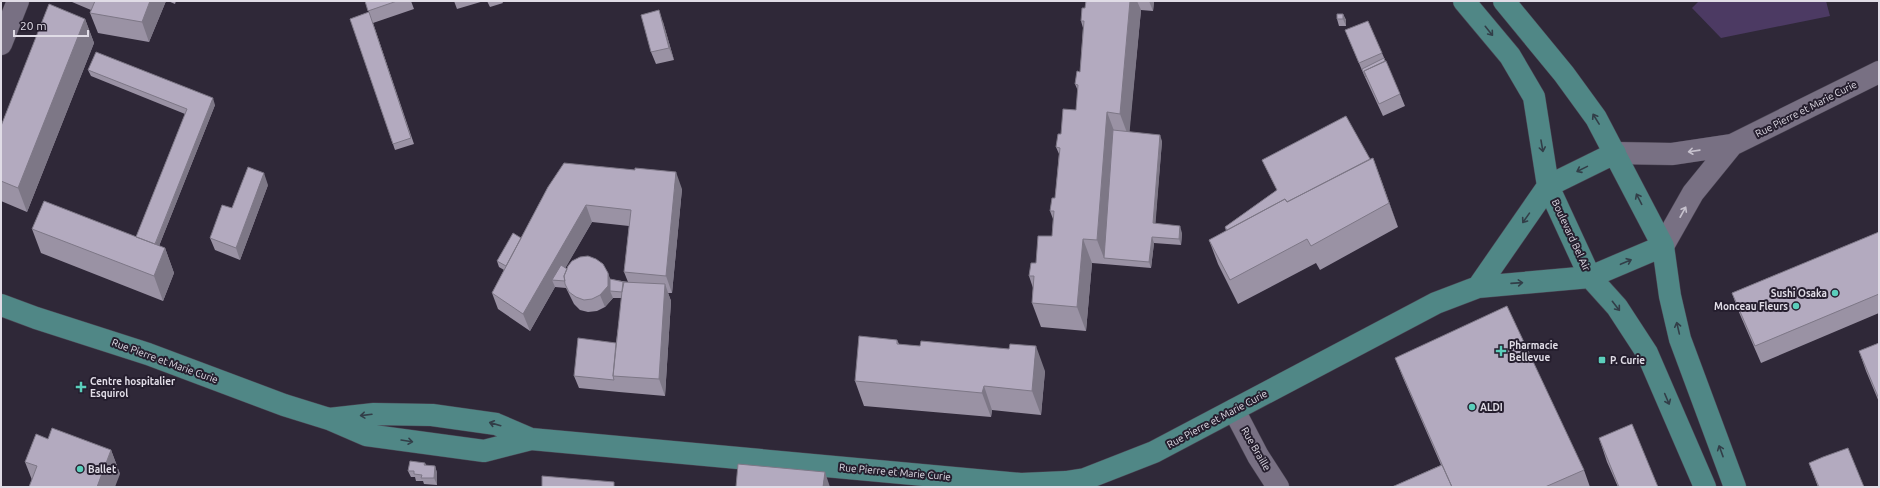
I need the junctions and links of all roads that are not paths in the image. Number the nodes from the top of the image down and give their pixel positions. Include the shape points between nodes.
1 (18, 1) edge
2 (1464, 1) edge
3 (1504, 1) edge
4 (1, 44) edge
5 (1879, 72) edge
6 (1732, 145) junction
7 (1615, 153) junction
8 (1548, 186) junction
9 (1663, 246) junction
10 (1590, 277) junction
11 (1478, 287) junction
12 (1, 305) edge
13 (1234, 410) junction
14 (329, 419) junction
15 (531, 439) junction
16 (1085, 483) edge
17 (1278, 487) edge
18 (1705, 487) edge
19 (1735, 487) edge

1 - 4 street
2 -> 8 main road, Boulevard Bel Air via 1510,56 1534,97
7 -> 3 main road via 1596,118
5 - 6 street, Rue Pierre et Marie Curie
6 -> 7 street, Rue Pierre et Marie Curie via 1672,154
9 -> 6 street, Rue Pierre et Marie Curie via 1693,193
7 -> 8 main road, Rue Pierre et Marie Curie
9 -> 7 main road
8 - 10 main road, Boulevard Bel Air
8 -> 11 main road, Rue Pierre et Marie Curie
10 -> 9 main road, Rue Pierre et Marie Curie
19 -> 9 main road via 1680,339 1670,296
11 -> 10 main road, Rue Pierre et Marie Curie
10 -> 18 main road, Boulevard Bel Air via 1617,307 1647,353
11 - 13 main road, Rue Pierre et Marie Curie via 1436,303
12 - 14 main road, Rue Pierre et Marie Curie
13 - 16 main road, Rue Pierre et Marie Curie via 1154,452
13 - 17 street, Rue Braille
15 -> 14 main road, Rue Pierre et Marie Curie via 496,424 432,415 374,414
14 -> 15 main road, Rue Pierre et Marie Curie via 366,435 484,451
15 - 16 main road, Rue Pierre et Marie Curie via 1020,484

